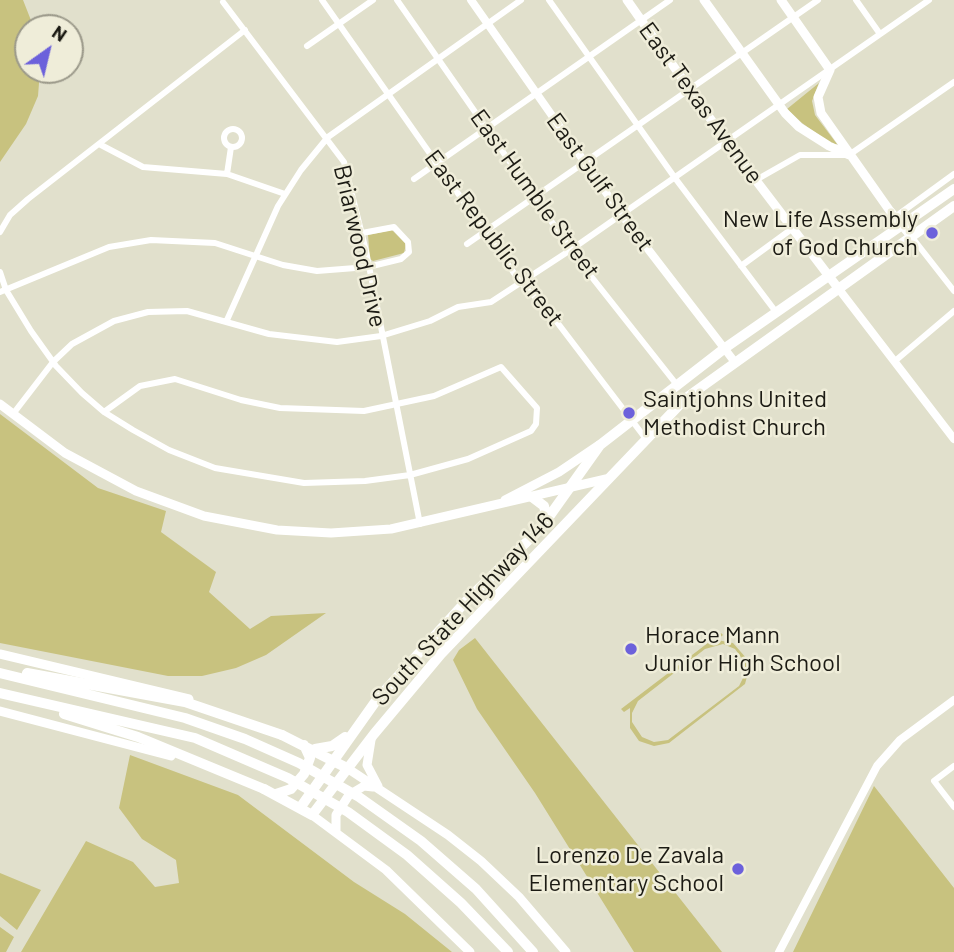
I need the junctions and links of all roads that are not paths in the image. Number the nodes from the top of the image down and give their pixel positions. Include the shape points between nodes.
1 (322, 0) edge
2 (373, 0) edge
3 (397, 0) edge
4 (471, 0) edge
5 (522, 0) edge
6 (549, 0) edge
7 (627, 0) edge
8 (670, 0) edge
9 (704, 0) edge
10 (781, 0) edge
11 (818, 0) edge
12 (856, 0) edge
13 (929, 0) edge
14 (223, 2) dead end
15 (794, 18) junction
16 (642, 21) junction
17 (339, 24) junction
18 (488, 24) junction
19 (245, 30) junction
20 (880, 34) junction
21 (307, 46) dead end
22 (743, 52) junction
23 (589, 58) junction
24 (439, 59) junction
25 (830, 69) junction
26 (954, 82) edge
27 (690, 89) junction
28 (387, 94) junction
29 (537, 95) junction
30 (780, 105) junction
31 (637, 126) junction
32 (487, 130) junction
33 (328, 137) junction
34 (726, 141) junction
35 (102, 145) junction
36 (231, 147) dead end
37 (849, 155) junction
38 (584, 162) junction
39 (436, 164) junction
40 (227, 174) junction
41 (954, 174) edge
42 (674, 178) junction
43 (414, 179) dead end
44 (756, 180) junction
45 (954, 189) edge
46 (285, 194) junction
47 (534, 197) junction
48 (954, 206) edge
49 (621, 214) junction
50 (895, 217) junction
51 (902, 226) junction
52 (793, 228) junction
53 (486, 231) junction
54 (0, 232) edge
55 (362, 233) junction
56 (911, 236) junction
57 (467, 244) dead end
58 (572, 250) junction
59 (254, 255) junction
60 (741, 266) junction
61 (368, 267) junction
62 (0, 272) edge
63 (829, 276) junction
64 (521, 283) junction
65 (838, 288) junction
66 (3, 291) edge
67 (954, 291) edge
68 (954, 311) edge
69 (776, 312) junction
70 (228, 320) junction
71 (381, 336) junction
72 (725, 348) junction
73 (895, 360) junction
74 (734, 361) junction
75 (53, 362) junction
76 (677, 385) junction
77 (0, 404) edge
78 (396, 405) junction
79 (104, 412) junction
80 (13, 414) junction
81 (632, 421) junction
82 (646, 439) junction
83 (954, 439) edge
84 (600, 444) junction
85 (410, 475) junction
86 (606, 479) junction
87 (569, 489) junction
88 (532, 497) junction
89 (498, 504) junction
90 (547, 520) junction
91 (420, 524) junction
92 (518, 551) junction
93 (512, 582) junction
94 (0, 654) edge
95 (0, 672) edge
96 (6, 694) edge
97 (954, 700) edge
98 (0, 711) edge
99 (358, 724) junction
100 (374, 734) junction
101 (282, 735) junction
102 (307, 747) junction
103 (333, 760) junction
104 (954, 766) edge
105 (347, 768) junction
106 (264, 789) junction
107 (381, 790) junction
108 (276, 794) junction
109 (954, 807) edge
110 (300, 808) junction
111 (312, 815) junction
112 (336, 831) junction
113 (470, 952) edge
114 (508, 952) edge
115 (533, 952) edge
116 (566, 952) edge
117 (779, 952) edge

1 - 17 street, East Republic Street
2 - 17 street
3 - 24 street, East Humble Street
4 - 18 street, East Gulf Street
5 - 18 street
6 - 23 street
7 - 16 main road, East Texas Avenue
8 - 16 street
9 - 22 main road
10 - 15 main road
11 - 15 street
12 - 20 street
13 - 20 street
14 - 19 street, Briarwood Drive
15 - 22 street
15 - 25 main road
16 - 23 street
16 - 27 main road, East Texas Avenue
17 - 21 street
17 - 28 street, East Republic Street
18 - 24 street
18 - 29 street, East Gulf Street
19 - 33 street, Briarwood Drive
19 - 35 street
20 - 25 street
22 - 27 street
22 - 30 main road
23 - 29 street
23 - 31 street
24 - 28 street
24 - 32 street, East Humble Street
25 - 30 street
25 - 37 main road via 818,97 820,110
26 - 37 street
27 - 31 street
27 - 34 main road, East Texas Avenue
28 - 33 street
28 - 39 street, East Republic Street
29 - 32 street
29 - 38 street, East Gulf Street
30 - 34 street
30 - 37 main road via 799,127
31 - 38 street
31 - 42 street
32 - 39 street
32 - 47 street, East Humble Street
33 - 46 street
33 - 55 street, Briarwood Drive via 346,169
34 - 42 street
34 - 44 main road, East Texas Avenue
35 - 40 street via 143,167
35 - 54 street via 28,199
36 - 40 street
37 - 44 street via 800,155
37 - 50 main road
38 - 47 street
38 - 49 street, East Gulf Street
39 - 43 street
39 - 53 street, East Republic Street
40 - 46 street
41 - 50 street
42 - 49 street
42 - 60 street
44 - 52 main road, East Texas Avenue
45 - 51 main road, South State Highway 146
46 - 59 street
47 - 53 street
47 - 58 street, East Humble Street
48 - 56 main road, South State Highway 146
49 - 58 street
49 - 72 street, East Gulf Street
50 - 51 main road
51 - 56 main road
51 - 63 main road, South State Highway 146
52 - 60 street
52 - 63 main road, East Texas Avenue
53 - 57 street
53 - 64 street, East Republic Street
55 - 61 street, Briarwood Drive
55 - 61 street via 394,227 410,247 401,259
56 - 65 main road, South State Highway 146
56 - 67 street
58 - 64 street
58 - 76 street, East Humble Street
59 - 61 street via 317,271
59 - 66 street via 215,243 179,239 132,242
59 - 70 street
60 - 69 street
61 - 71 street, Briarwood Drive
62 - 66 street
63 - 65 main road, East Texas Avenue
63 - 69 main road, South State Highway 146
64 - 71 street via 491,302 458,307
64 - 81 street, East Republic Street via 547,309
65 - 73 street, East Texas Avenue
65 - 74 main road, South State Highway 146
66 - 75 street
68 - 73 street
69 - 72 main road, South State Highway 146
70 - 71 street via 269,334 337,342
70 - 75 street via 187,310 130,316 78,339
71 - 78 street, Briarwood Drive
72 - 74 street, East Gulf Street
72 - 76 main road, South State Highway 146
73 - 83 street, East Texas Avenue
74 - 82 main road, South State Highway 146 via 686,398
75 - 79 street
75 - 80 street
76 - 81 main road, South State Highway 146
77 - 80 main road
78 - 79 street via 327,412 280,408 175,379 139,386
78 - 85 street, Briarwood Drive
78 - 85 street via 459,387 501,368 537,408 531,430 467,459
79 - 85 street via 169,450 255,477 321,483
80 - 91 main road via 99,472 159,501 204,516 306,532 357,532
81 - 82 street, East Republic Street
81 - 84 main road, South State Highway 146
82 - 86 main road, South State Highway 146
84 - 87 main road, South State Highway 146
84 - 89 main road
85 - 91 street, Briarwood Drive
86 - 87 main road
86 - 93 main road, South State Highway 146
87 - 88 main road
87 - 90 main road, South State Highway 146
88 - 89 main road
88 - 90 main road via 544,506
89 - 91 main road
90 - 92 main road, South State Highway 146
92 - 93 main road via 505,569
92 - 99 main road, South State Highway 146 via 425,644
93 - 100 main road, South State Highway 146 via 441,654
94 - 101 main road via 174,694
95 - 101 highway via 64,678 185,702
95 - 115 highway via 185,718 299,763 359,797 449,864
96 - 106 highway via 138,737
96 - 114 highway via 195,738 288,778 348,812 435,878
97 - 117 street via 900,740 877,766
98 - 106 main road via 156,751
99 - 102 main road via 332,746
99 - 103 main road, South State Highway 146
100 - 105 main road, South State Highway 146
100 - 107 main road via 367,765
101 - 102 main road
102 - 103 main road
102 - 108 main road via 310,758 304,775 286,793
103 - 105 main road
103 - 110 main road, South State Highway 146
104 - 109 street via 934,780
105 - 107 main road
105 - 111 main road, South State Highway 146
106 - 108 main road
107 - 112 main road via 356,788 336,815
107 - 116 main road via 481,861
108 - 110 main road
110 - 111 main road
111 - 112 main road
112 - 113 main road via 418,898

